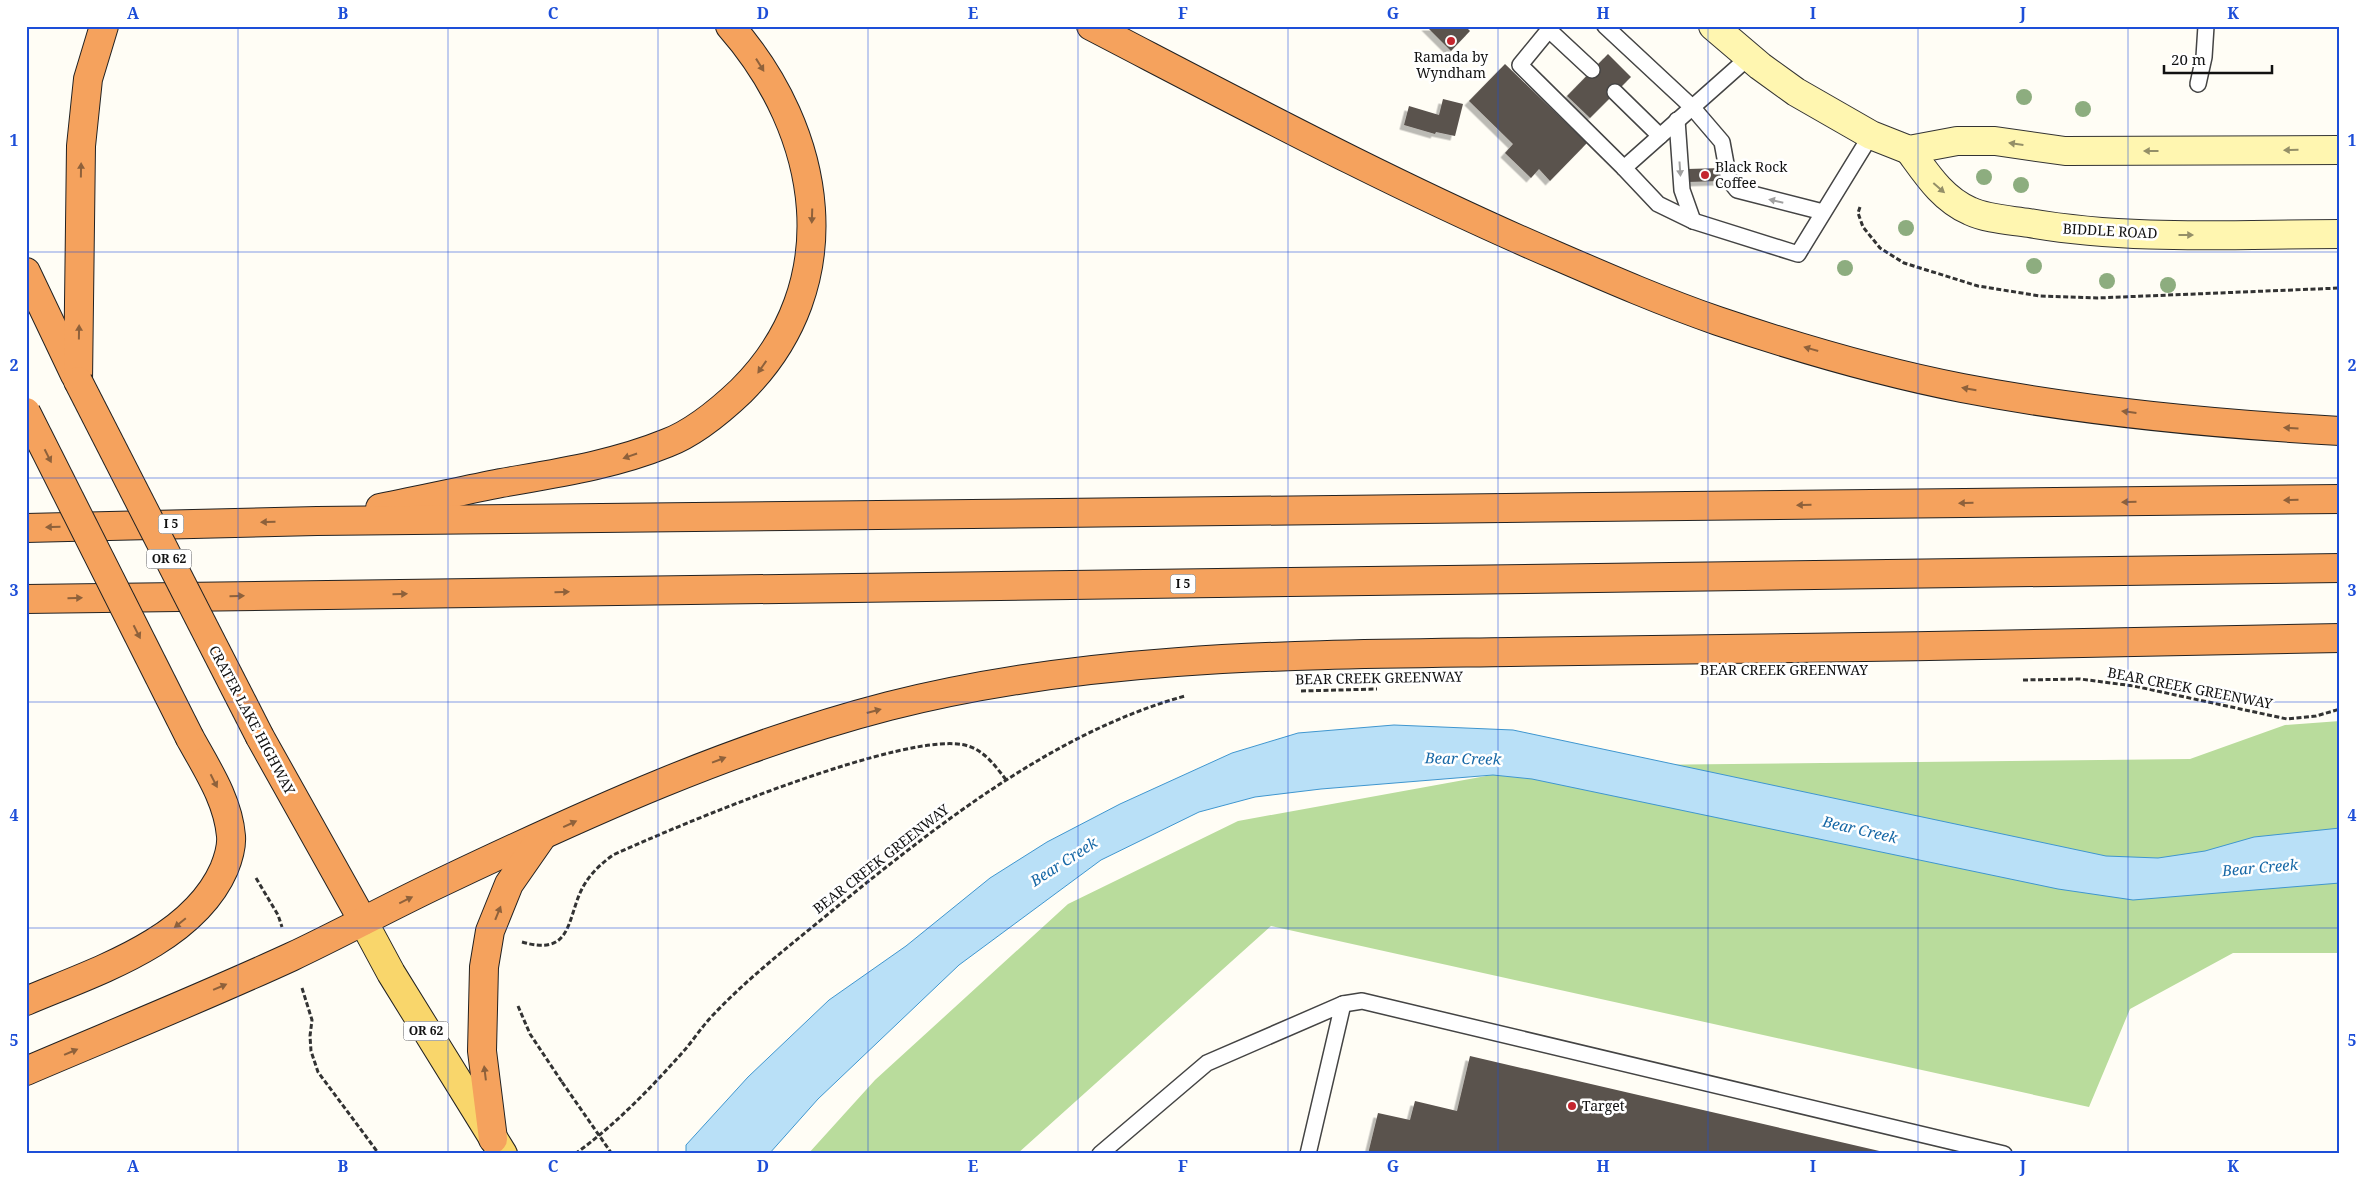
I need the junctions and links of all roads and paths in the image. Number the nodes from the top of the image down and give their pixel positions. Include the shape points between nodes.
1 (104, 26) edge
2 (730, 26) edge
3 (1091, 26) edge
4 (1605, 26) edge
5 (1712, 26) edge
6 (2206, 26) edge
7 (1550, 28) edge
8 (1749, 57) junction
9 (1592, 70) dead end
10 (2198, 84) dead end
11 (1615, 92) dead end
12 (1692, 107) junction
13 (1677, 120) junction
14 (1871, 135) junction
15 (1660, 136) junction
16 (1909, 150) junction
17 (2340, 150) edge
18 (1624, 168) junction
19 (1862, 201) dead end
20 (1823, 212) junction
21 (1694, 222) junction
22 (2340, 234) edge
23 (26, 272) edge
24 (2340, 288) edge
25 (78, 381) junction
26 (26, 412) edge
27 (2340, 430) edge
28 (2340, 499) edge
29 (317, 521) junction
30 (26, 528) edge
31 (2340, 568) edge
32 (26, 599) edge
33 (2340, 638) edge
34 (2021, 680) dead end
35 (1386, 689) dead end
36 (1298, 691) dead end
37 (1192, 696) dead end
38 (2340, 709) edge
39 (1007, 781) junction
40 (542, 837) junction
41 (258, 879) dead end
42 (278, 916) dead end
43 (363, 921) junction
44 (516, 940) dead end
45 (26, 1001) edge
46 (517, 1003) dead end
47 (1343, 1004) junction
48 (312, 1020) dead end
49 (26, 1071) edge
50 (498, 1146) edge
51 (378, 1154) edge
52 (575, 1154) edge
53 (612, 1154) edge
54 (1100, 1154) edge
55 (1308, 1154) edge
56 (2004, 1154) edge

25 -> 1 highway via 82,146 88,79
2 -> 29 highway via 758,62 789,115 807,170 812,205 811,254 801,295 786,334 757,375 720,411 669,442 599,466
27 -> 3 highway via 2270,427 2149,414 1963,388 1838,357 1717,320 1624,285 1459,213
4 - 12 lane
5 - 8 main road
6 - 10 lane
7 - 9 lane
7 - 18 lane via 1520,66
8 - 12 lane
8 - 14 main road via 1796,92
11 - 15 lane
12 - 13 lane
20 -> 12 lane via 1737,190 1729,180 1722,142
13 - 15 lane
13 -> 21 lane via 1682,190
14 - 16 main road
14 - 20 lane
15 - 18 lane
17 -> 16 main road via 2065,151 1995,141 1957,141
16 -> 22 main road, BIDDLE ROAD via 1935,187 1970,211 2000,218 2067,230 2130,235
18 - 21 lane via 1658,204
19 - 24 path via 1858,213 1863,227 1880,248 1904,263 1978,286 2040,296 2097,298
20 - 21 lane via 1798,254
23 - 25 highway, CRATER LAKE HIGHWAY / OR 62
25 - 43 highway, CRATER LAKE HIGHWAY / OR 62, bridge via 260,737
26 -> 45 highway, bridge via 216,784 228,815 232,838 218,882 198,909 162,938
28 -> 29 highway, I 5
29 -> 30 highway, I 5
32 -> 31 highway, I 5
40 -> 33 highway via 668,780 823,724 932,696 1087,670 1190,660 1331,653
34 - 38 path, BEAR CREEK GREENWAY via 2080,680 2134,686 2286,719 2316,716
35 - 36 path, BEAR CREEK GREENWAY
37 - 39 path, BEAR CREEK GREENWAY via 1183,696 1117,721
39 - 44 path via 983,754 968,746 948,742 862,760 729,806 613,855 589,877 569,929 561,938 550,944
39 - 52 path, BEAR CREEK GREENWAY via 932,830 758,972 712,1015 668,1069 612,1125
43 -> 40 highway
50 -> 40 highway via 482,1051 484,967 490,932 510,884
41 - 42 path
49 -> 43 highway via 292,957
43 - 50 main road, CRATER LAKE HIGHWAY / OR 62 via 391,973
46 - 53 path, bridge via 530,1034
47 - 54 lane via 1207,1063
47 - 55 lane
47 - 56 lane via 1362,1001
48 - 51 path via 311,1051 318,1072

